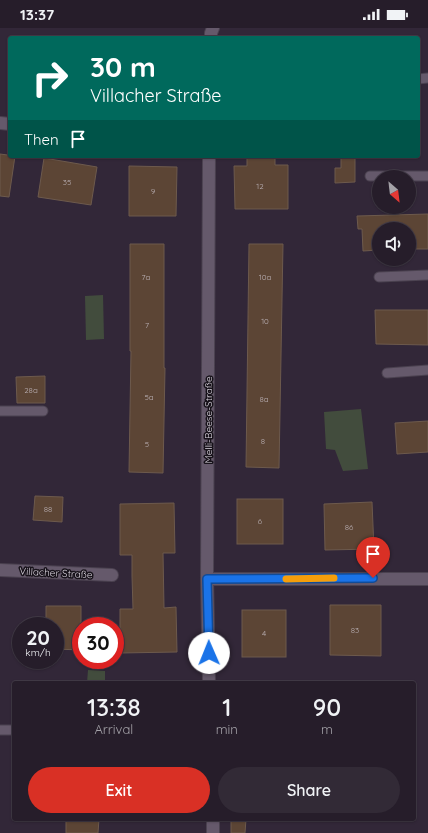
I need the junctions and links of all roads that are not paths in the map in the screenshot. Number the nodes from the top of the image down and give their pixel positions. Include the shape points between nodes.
1 (209, 158) edge
2 (370, 176) dead end
3 (428, 176) edge
4 (428, 275) edge
5 (379, 277) dead end
6 (428, 370) edge
7 (387, 373) dead end
8 (0, 411) edge
9 (43, 411) dead end
10 (0, 570) edge
11 (112, 575) dead end
12 (207, 579) junction
13 (428, 579) edge
14 (210, 681) edge
15 (0, 730) edge
16 (12, 730) edge
17 (212, 821) edge
18 (213, 833) edge

1 - 12 street, Melli-Beese-Straße
2 - 3 lane
4 - 5 lane
6 - 7 lane
8 - 9 lane
10 - 11 street, Villacher Straße
12 - 13 street
12 - 14 street, Melli-Beese-Straße
15 - 16 lane
17 - 18 street

